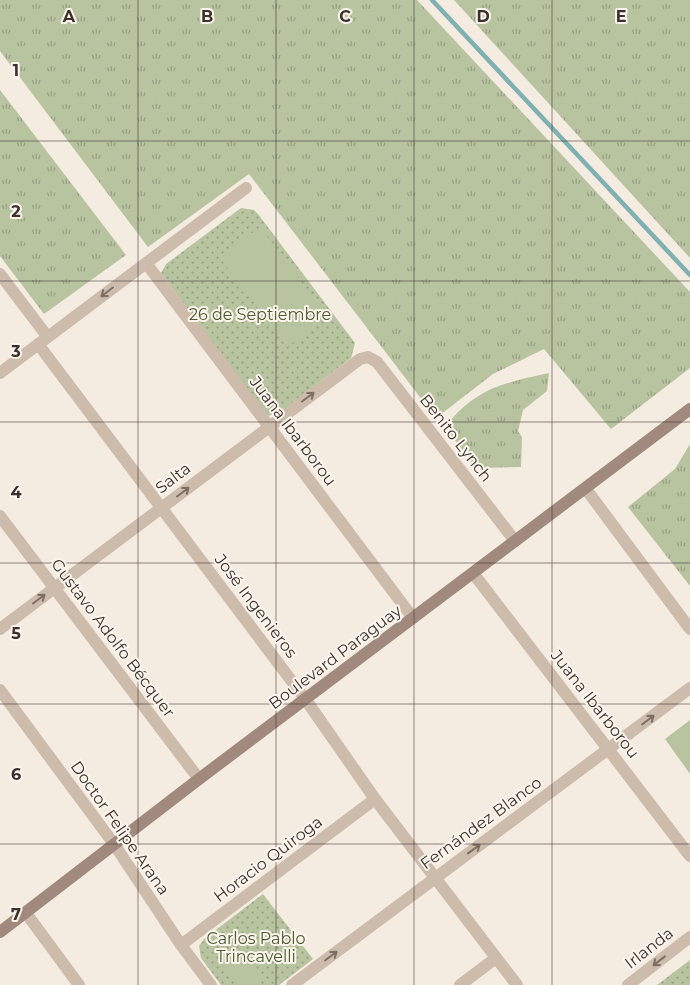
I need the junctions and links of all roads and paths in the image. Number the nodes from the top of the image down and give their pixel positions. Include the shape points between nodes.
1 (246, 188) dead end
2 (146, 263) junction
3 (0, 274) edge
4 (43, 340) junction
5 (368, 357) joint
6 (0, 373) edge
7 (690, 409) edge
8 (269, 426) junction
9 (586, 488) junction
10 (162, 508) junction
11 (0, 516) edge
12 (515, 541) junction
13 (473, 573) junction
14 (55, 587) junction
15 (413, 618) junction
16 (0, 629) edge
17 (690, 629) edge
18 (690, 688) edge
19 (0, 690) edge
20 (306, 700) junction
21 (609, 749) junction
22 (199, 779) junction
23 (375, 799) junction
24 (114, 844) junction
25 (690, 856) edge
26 (434, 878) junction
27 (26, 913) junction
28 (0, 932) edge
29 (690, 937) edge
30 (181, 944) junction
31 (496, 958) junction
32 (80, 985) edge
33 (212, 985) edge
34 (292, 985) edge
35 (460, 985) edge
36 (517, 985) edge
37 (628, 985) edge

1 - 2 street
2 -> 4 street
2 - 8 street, Juana Ibarborou
3 - 4 street, José Ingenieros
4 - 6 street
4 - 10 street, José Ingenieros
8 -> 5 street, Salta via 360,358
5 - 12 street, Benito Lynch via 377,362
7 - 9 street, Boulevard Paraguay
10 -> 8 street, Salta
8 - 15 street, Juana Ibarborou
9 - 12 street, Boulevard Paraguay
9 - 17 street
10 - 14 street, Salta
10 - 20 street, José Ingenieros
11 - 14 street, Gustavo Adolfo Bécquer
12 - 13 street, Boulevard Paraguay
13 - 15 street, Boulevard Paraguay
13 - 21 street, Juana Ibarborou
16 -> 14 street, Salta
14 - 22 street, Gustavo Adolfo Bécquer
15 - 20 street, Boulevard Paraguay
21 -> 18 street, Fernández Blanco
19 - 24 street, Doctor Felipe Arana
20 - 22 street, Boulevard Paraguay
20 - 23 street, José Ingenieros
21 - 25 street, Juana Ibarborou
26 -> 21 street, Fernández Blanco
22 - 24 street, Boulevard Paraguay
23 - 26 street, José Ingenieros
23 - 30 street, Horacio Quiroga
24 - 27 street, Boulevard Paraguay
24 - 30 street, Doctor Felipe Arana
26 - 31 street, José Ingenieros
34 -> 26 street, Fernández Blanco
27 - 28 street, Boulevard Paraguay
27 - 32 street
29 -> 37 street, Irlanda
30 - 33 street, Doctor Felipe Arana
31 - 35 street
31 - 36 street, José Ingenieros

